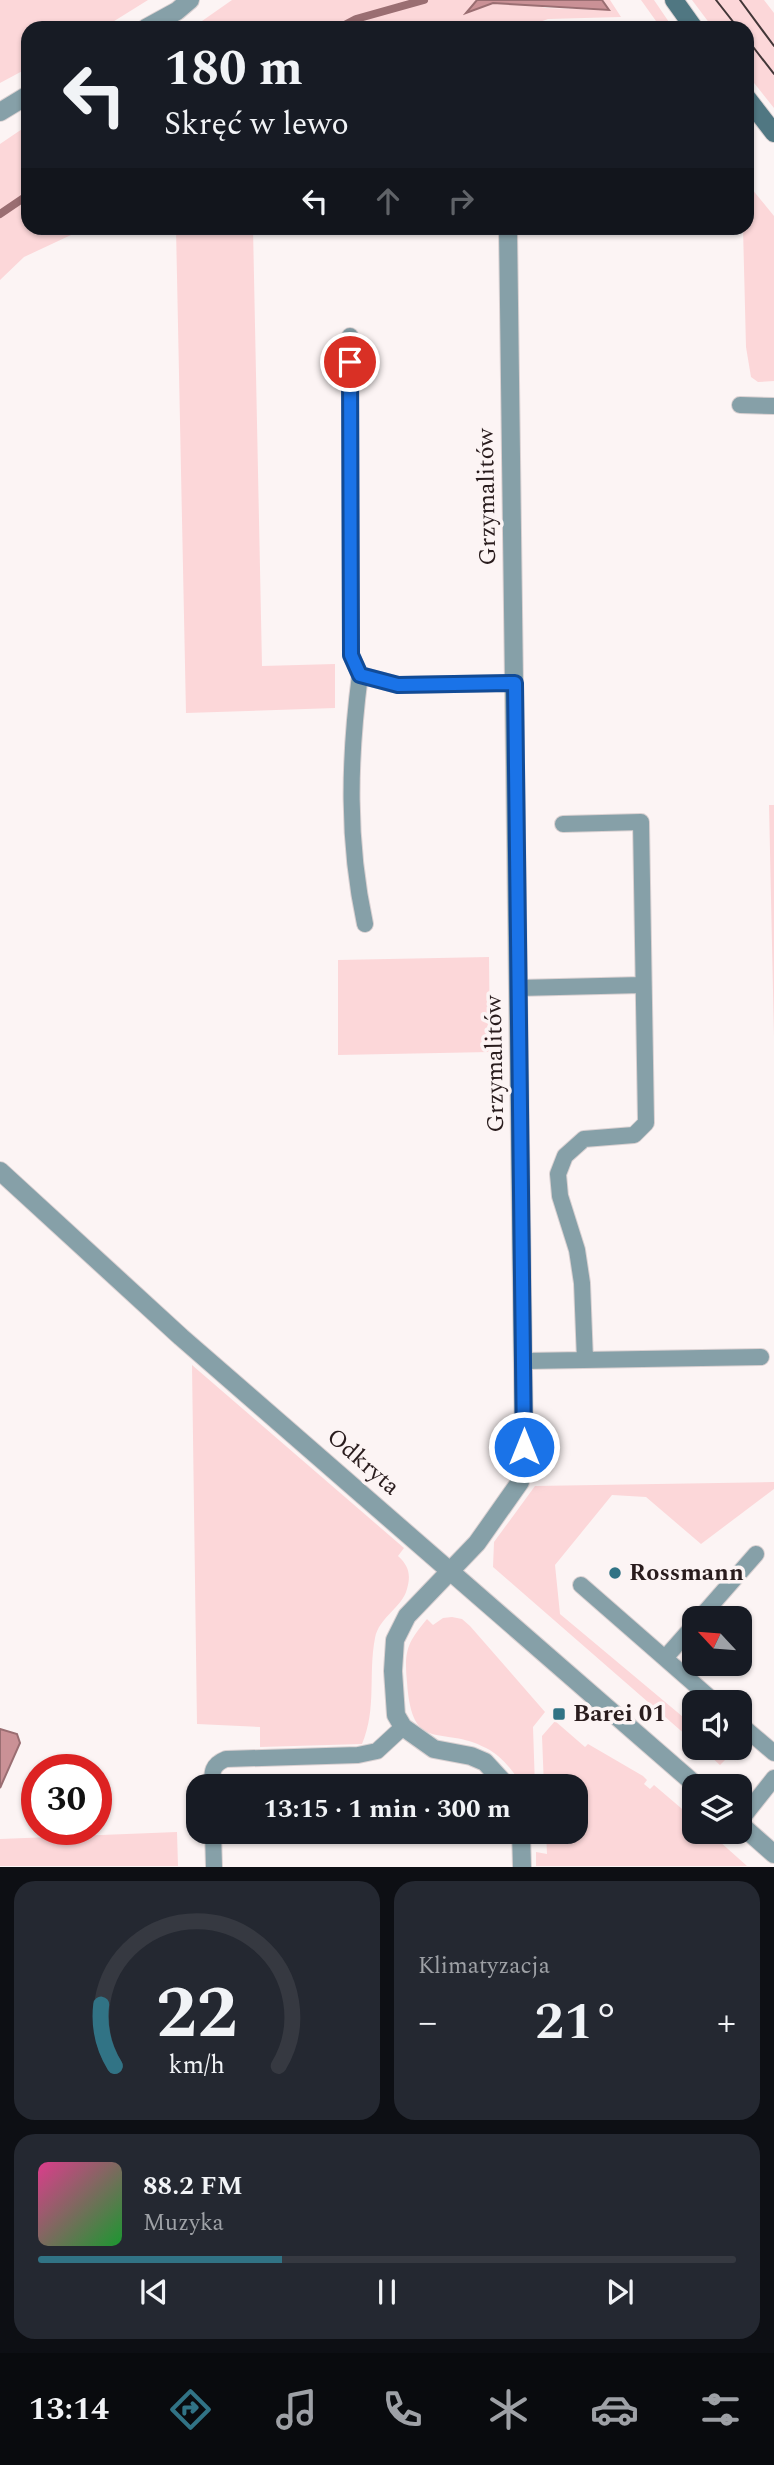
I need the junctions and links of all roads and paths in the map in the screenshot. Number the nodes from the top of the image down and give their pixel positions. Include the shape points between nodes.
1 (190, 0) edge
2 (674, 0) edge
3 (159, 21) edge
4 (689, 21) edge
5 (21, 99) edge
6 (754, 108) edge
7 (0, 112) edge
8 (774, 133) edge
9 (508, 235) edge
10 (349, 336) dead end
11 (740, 405) dead end
12 (774, 406) edge
13 (360, 675) junction
14 (515, 683) junction
15 (563, 824) dead end
16 (365, 923) dead end
17 (642, 985) junction
18 (518, 988) junction
19 (0, 1171) edge
20 (761, 1357) dead end
21 (585, 1360) junction
22 (524, 1362) junction
23 (756, 1554) dead end
24 (451, 1570) junction
25 (582, 1585) dead end
26 (710, 1606) edge
27 (682, 1639) edge
28 (665, 1658) junction
29 (701, 1690) edge
30 (403, 1727) junction
31 (752, 1734) edge
32 (774, 1753) edge
33 (211, 1774) edge
34 (496, 1774) edge
35 (683, 1774) edge
36 (774, 1778) edge
37 (752, 1806) edge
38 (752, 1833) edge
39 (213, 1844) edge
40 (521, 1844) edge
41 (774, 1854) edge
42 (214, 1867) edge
43 (522, 1867) edge

1 - 3 street
2 - 4 street
5 - 7 street
6 - 8 street
9 - 14 street, Grzymalitów
10 - 13 lane via 351,655
11 - 12 lane
13 - 14 lane via 398,685
13 - 16 lane via 350,832
14 - 18 street, Grzymalitów
15 - 17 lane via 641,822
17 - 18 lane
17 - 21 lane via 646,1123 634,1135 584,1139 565,1156 558,1174 560,1196 578,1250
18 - 22 street, Grzymalitów
19 - 24 street, Odkryta via 181,1337
20 - 21 lane
21 - 22 lane
22 - 24 street, Grzymalitów via 520,1482 477,1543
23 - 26 lane
24 - 30 street, Grzymalitów via 412,1609 395,1640 394,1698
24 - 35 street, Odkryta
25 - 28 lane
27 - 28 lane
28 - 29 lane
30 - 33 lane via 377,1751 226,1759 215,1765
30 - 34 street via 434,1749 485,1762
31 - 32 lane
36 - 37 lane
38 - 41 street
39 - 42 lane
40 - 43 street

